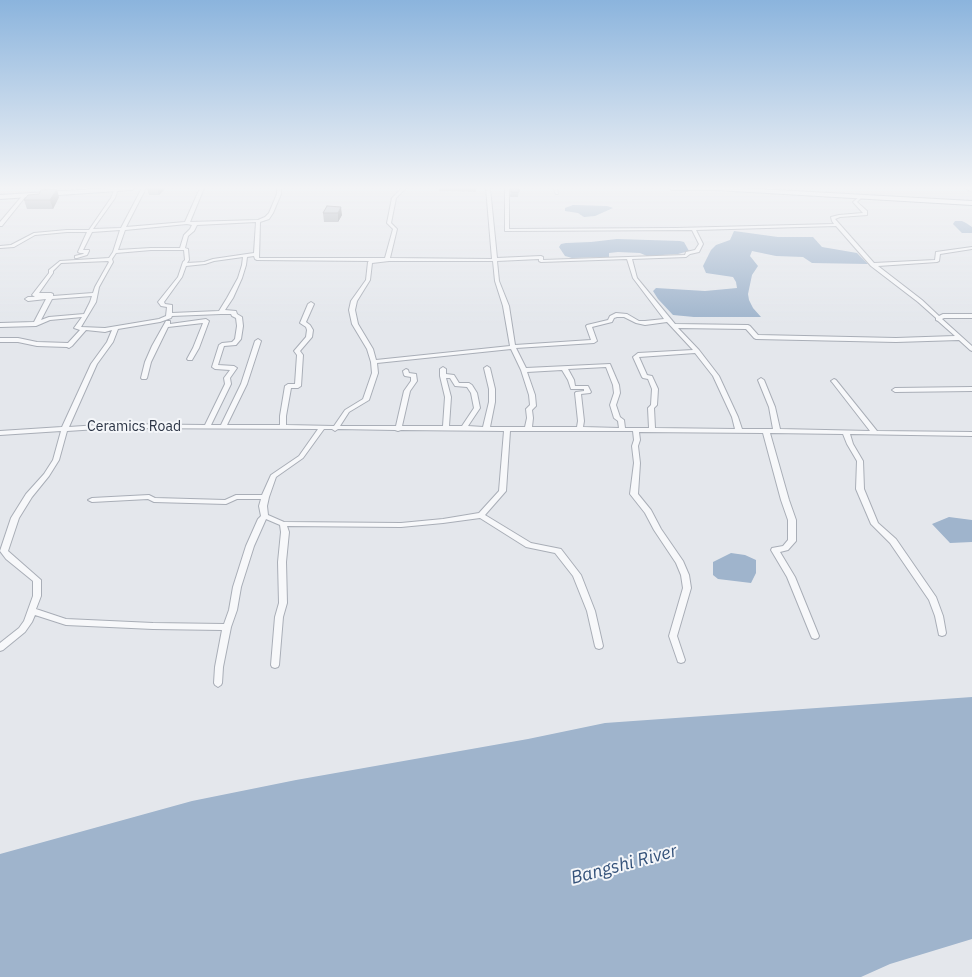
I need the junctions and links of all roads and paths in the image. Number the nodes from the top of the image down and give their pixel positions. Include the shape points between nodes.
1 (38, 234) edge
2 (89, 234) edge
3 (122, 234) edge
4 (188, 234) edge
5 (257, 234) edge
6 (394, 234) edge
7 (494, 234) edge
8 (696, 234) edge
9 (846, 234) edge
10 (0, 246) edge
11 (972, 248) edge
12 (182, 249) junction
13 (116, 252) junction
14 (256, 254) junction
15 (244, 256) junction
16 (629, 258) junction
17 (110, 259) junction
18 (387, 260) junction
19 (495, 260) junction
20 (74, 261) junction
21 (184, 265) junction
22 (873, 265) junction
23 (95, 294) dead end
24 (50, 297) junction
25 (28, 299) dead end
26 (312, 304) dead end
27 (221, 312) junction
28 (86, 315) junction
29 (169, 316) junction
30 (972, 316) edge
31 (938, 319) junction
32 (668, 320) junction
33 (36, 324) junction
34 (0, 325) edge
35 (166, 326) junction
36 (675, 326) junction
37 (116, 328) junction
38 (84, 329) junction
39 (958, 338) junction
40 (0, 340) edge
41 (258, 341) dead end
42 (513, 347) junction
43 (972, 349) edge
44 (697, 351) junction
45 (190, 359) dead end
46 (374, 362) junction
47 (487, 368) dead end
48 (564, 368) junction
49 (524, 370) junction
50 (406, 371) dead end
51 (144, 378) dead end
52 (761, 380) dead end
53 (834, 381) dead end
54 (972, 389) edge
55 (895, 390) dead end
56 (207, 427) junction
57 (223, 427) junction
58 (65, 428) junction
59 (283, 428) junction
60 (321, 428) junction
61 (335, 428) junction
62 (398, 429) junction
63 (446, 429) junction
64 (463, 429) junction
65 (486, 429) junction
66 (507, 429) junction
67 (528, 429) junction
68 (580, 430) junction
69 (622, 430) junction
70 (636, 430) junction
71 (652, 430) junction
72 (739, 430) junction
73 (766, 431) junction
74 (777, 431) junction
75 (846, 432) junction
76 (875, 432) junction
77 (0, 433) edge
78 (972, 434) edge
79 (265, 497) junction
80 (92, 500) dead end
81 (481, 515) junction
82 (265, 516) junction
83 (283, 524) junction
84 (32, 612) junction
85 (227, 627) junction
86 (942, 633) dead end
87 (815, 636) dead end
88 (599, 646) dead end
89 (0, 648) edge
90 (681, 660) dead end
91 (275, 665) dead end
92 (218, 683) dead end

1 - 10 street via 12,246
2 - 20 street via 80,252 87,251 85,255 77,256
3 - 13 street
4 - 12 street
5 - 14 street
6 - 18 street
7 - 19 street
8 - 16 street via 701,244 697,251 686,256
9 - 22 street
11 - 22 street via 938,253 937,261
12 - 13 street
12 - 21 street via 186,249 187,252
13 - 17 street
14 - 15 street
14 - 18 street via 257,259
15 - 21 street
15 - 27 street via 240,278
16 - 19 street via 540,261 540,257
16 - 32 street via 636,278
17 - 20 street
17 - 28 street via 111,262
18 - 19 street
18 - 46 street via 370,262 368,280 354,301 352,310 355,324 370,349
19 - 42 street via 497,281 506,306
20 - 24 street via 60,262 36,295 51,295
21 - 29 street via 180,277 161,302 170,306
22 - 31 street via 901,285
23 - 24 street
24 - 25 street
24 - 33 street
26 - 59 street via 303,323 310,330 310,337 297,351 300,355 298,386 288,386
27 - 29 street
27 - 56 street via 234,312 234,315 239,317 240,326 238,339 234,344 222,345 215,367 234,368 227,378 228,384
28 - 33 street via 49,319
28 - 38 street via 77,328
29 - 35 street
29 - 37 street
30 - 31 street via 943,316
31 - 39 street
32 - 36 street
32 - 42 street via 645,323 625,315 616,315 610,321 588,326 594,341 592,342
33 - 34 street
35 - 45 street via 206,321
35 - 51 street via 148,362
36 - 39 street via 748,327 756,337 896,340
36 - 44 street
37 - 38 street
37 - 58 street via 110,342 94,364
38 - 40 street via 70,346
39 - 43 street
41 - 57 street via 244,384
42 - 46 street
42 - 49 street
44 - 71 street via 636,357 645,377 650,377 655,389 654,406 650,408
44 - 72 street via 716,376
46 - 61 street via 375,373 366,400 347,411
47 - 65 street via 492,402
48 - 49 street
48 - 68 street via 574,388 586,387 588,392 578,393
48 - 69 street via 608,365 616,385 617,393 613,405
49 - 67 street via 533,406 529,409
50 - 62 street via 407,375 414,375 414,381 407,391
52 - 74 street via 772,407
53 - 76 street
54 - 55 street
56 - 57 street, Ceramics Road
56 - 58 street, Ceramics Road
57 - 59 street, Ceramics Road
58 - 77 street, Ceramics Road
58 - 84 street via 56,460 15,518 4,551 36,580 37,596
59 - 60 street, Ceramics Road
60 - 61 street, Ceramics Road
60 - 79 street via 301,457 273,476
61 - 62 street, Ceramics Road
62 - 63 street, Ceramics Road
63 - 64 street, Ceramics Road
63 - 64 street via 448,398 443,372 452,376 457,385 469,385 474,393 477,408
64 - 65 street, Ceramics Road
65 - 66 street, Ceramics Road
66 - 67 street, Ceramics Road
66 - 81 street via 502,490
67 - 68 street, Ceramics Road
68 - 69 street, Ceramics Road
69 - 70 street, Ceramics Road
70 - 71 street, Ceramics Road
70 - 90 street via 637,440 634,446 637,463 634,494 648,512 685,575 687,588 673,636
71 - 72 street, Ceramics Road
72 - 73 street, Ceramics Road
73 - 74 street, Ceramics Road
73 - 87 street via 792,520 792,541 785,548 775,550 791,577
74 - 75 street, Ceramics Road
75 - 76 street, Ceramics Road
75 - 86 street via 860,461 860,488 875,524 893,541 933,599
76 - 78 street, Ceramics Road
79 - 80 street via 236,497 226,502 154,500 148,497
79 - 82 street
81 - 83 street via 401,525
81 - 88 street via 529,545 558,551 577,575 591,611
82 - 83 street
82 - 85 street via 250,546
83 - 91 street via 283,603 279,617
84 - 85 street via 66,622
84 - 89 street via 22,630
85 - 92 street via 218,667

